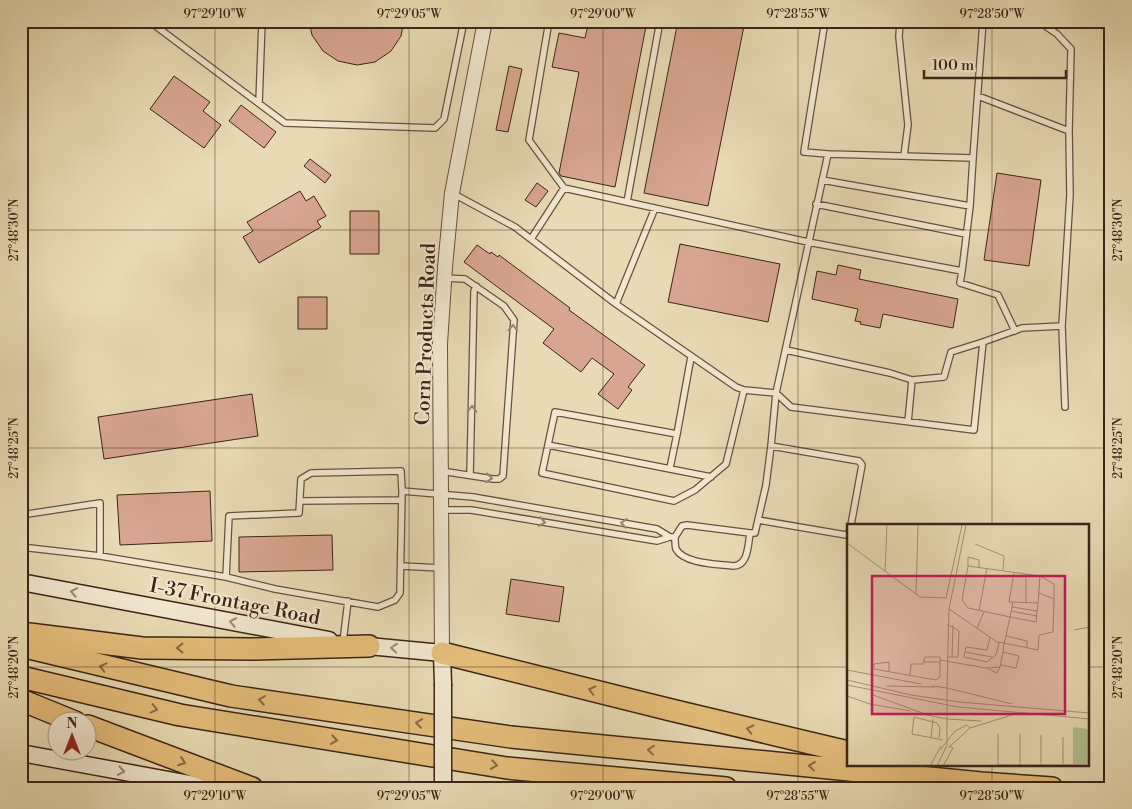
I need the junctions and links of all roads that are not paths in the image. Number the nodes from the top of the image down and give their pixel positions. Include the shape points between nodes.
1 (149, 21) edge
2 (262, 21) edge
3 (464, 21) edge
4 (486, 21) edge
5 (549, 21) edge
6 (660, 21) edge
7 (825, 21) edge
8 (900, 21) edge
9 (984, 21) edge
10 (1038, 21) edge
11 (978, 96) junction
12 (259, 103) junction
13 (1069, 131) junction
14 (828, 154) junction
15 (904, 156) junction
16 (973, 158) junction
17 (822, 180) junction
18 (564, 188) junction
19 (452, 193) junction
20 (627, 202) junction
21 (816, 204) junction
22 (970, 206) junction
23 (655, 208) junction
24 (966, 234) junction
25 (531, 239) junction
26 (808, 242) junction
27 (962, 271) junction
28 (444, 278) junction
29 (476, 286) junction
30 (616, 304) junction
31 (1062, 326) junction
32 (1015, 331) junction
33 (983, 342) junction
34 (786, 350) junction
35 (691, 357) junction
36 (912, 380) junction
37 (744, 390) junction
38 (776, 393) junction
39 (1065, 407) dead end
40 (908, 422) junction
41 (677, 434) junction
42 (548, 445) junction
43 (771, 446) junction
44 (670, 468) junction
45 (441, 471) junction
46 (470, 475) junction
47 (711, 477) junction
48 (402, 491) junction
49 (441, 494) junction
50 (402, 500) junction
51 (300, 501) junction
52 (441, 510) junction
53 (21, 515) edge
54 (758, 520) junction
55 (851, 524) edge
56 (750, 533) junction
57 (847, 534) edge
58 (672, 537) junction
59 (21, 547) edge
60 (100, 556) junction
61 (400, 566) junction
62 (442, 568) junction
63 (226, 577) junction
64 (21, 582) edge
65 (348, 601) junction
66 (21, 633) edge
67 (343, 642) junction
68 (21, 646) edge
69 (369, 646) junction
70 (442, 652) junction
71 (21, 677) edge
72 (21, 700) edge
73 (51, 712) edge
74 (98, 730) edge
75 (847, 752) edge
76 (21, 753) edge
77 (909, 766) edge
78 (981, 783) junction
79 (212, 788) edge
80 (252, 788) edge
81 (443, 788) edge
82 (726, 788) edge
83 (1052, 788) edge

1 - 12 lane
2 - 12 lane
3 - 12 lane via 444,118 435,128 285,123
4 - 19 street, Corn Products Road
5 - 18 lane via 529,140
6 - 20 lane
7 - 14 lane via 804,152
8 - 15 lane via 908,126
9 - 11 lane
10 - 13 lane via 1071,49
11 - 13 lane
11 - 16 lane
13 - 31 lane via 1070,195
14 - 15 lane
14 - 17 lane
15 - 16 lane
16 - 22 lane
17 - 21 lane
17 - 22 lane
18 - 20 lane
18 - 25 lane
19 - 25 lane
19 - 28 street, Corn Products Road
20 - 23 lane
21 - 24 lane
21 - 26 lane
22 - 24 lane
23 - 26 lane
23 - 30 lane
24 - 27 lane
25 - 30 lane
26 - 27 lane
26 - 34 lane
27 - 32 lane via 960,283 998,295
28 - 29 lane via 465,279
28 - 45 street, Corn Products Road via 440,344
46 -> 29 lane
46 -> 29 lane via 503,476 514,320 504,306
30 - 35 lane
31 - 32 lane
31 - 39 lane
32 - 33 lane
33 - 36 lane via 951,352 944,377
33 - 40 lane via 974,430
34 - 36 lane
34 - 38 lane
35 - 37 lane
35 - 41 lane
36 - 40 lane
37 - 38 lane
37 - 47 lane via 726,464
38 - 40 lane via 791,407
38 - 43 lane
41 - 42 lane via 555,412
41 - 44 lane
42 - 44 lane
42 - 47 lane via 542,473 674,501
43 - 54 lane
43 - 55 lane via 859,461 862,465
44 - 47 lane
45 - 46 lane
45 - 49 street, Corn Products Road
48 - 49 lane
48 - 50 lane
48 - 51 lane via 401,471 311,473 301,480
49 - 52 street, Corn Products Road
58 -> 49 lane via 657,528
50 - 51 lane
50 - 61 lane
51 - 63 lane via 299,513 229,516
52 -> 58 lane via 472,510 657,541
52 - 62 street, Corn Products Road
53 - 60 lane via 100,503
54 - 56 lane via 756,531
54 - 57 lane
56 - 58 lane via 688,525 682,526
56 - 58 lane via 748,552 738,566 693,561 682,556
59 - 60 lane
60 - 63 lane
61 - 62 lane
61 - 65 lane via 400,593 395,600 378,607
62 - 70 street, Corn Products Road
63 - 65 lane
67 -> 64 main road, I-37 Frontage Road
65 - 67 lane
69 -> 66 highway via 142,648
67 - 69 main road, I-37 Frontage Road
78 -> 68 highway via 511,737 231,696
70 -> 69 main road, I-37 Frontage Road
75 -> 70 highway
70 - 81 main road, bridge
71 -> 82 highway via 180,715 498,766
72 - 73 highway
74 -> 80 highway
76 -> 79 main road
77 - 78 highway
78 - 83 highway

